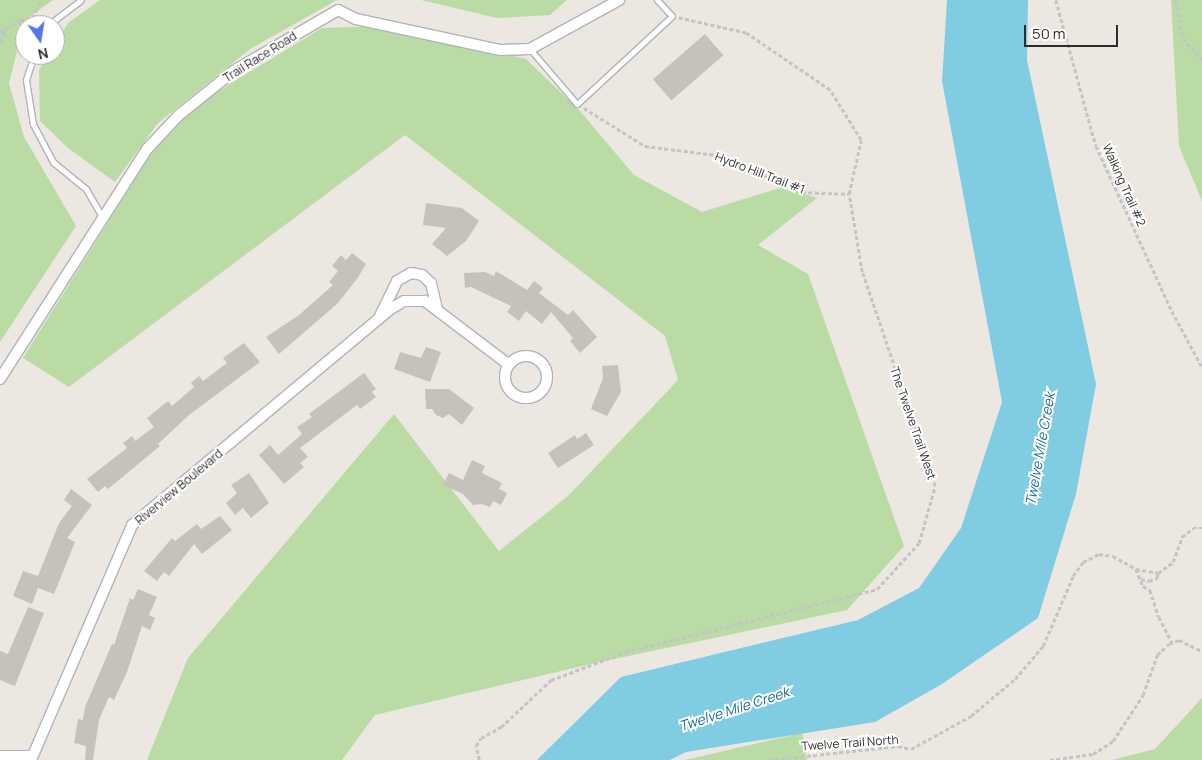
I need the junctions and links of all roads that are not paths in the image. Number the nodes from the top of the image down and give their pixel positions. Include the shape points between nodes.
1 (81, 0) edge
2 (619, 0) edge
3 (657, 0) edge
4 (61, 15) edge
5 (530, 49) junction
6 (31, 65) edge
7 (103, 218) junction
8 (437, 310) junction
9 (376, 323) junction
10 (508, 364) junction
11 (0, 379) edge
12 (0, 756) edge
13 (31, 758) edge

1 - 4 lane
2 - 5 street, Trail Race Road
3 - 5 lane via 672,16 577,104
5 - 7 street, Trail Race Road via 501,50 356,19 338,10 235,70 179,115 148,148
6 - 7 lane via 26,80 33,124 53,162 86,188
7 - 11 street, Trail Race Road
8 - 9 street, Riverview Boulevard via 425,301 408,300 394,306
8 - 9 street, Riverview Boulevard via 431,283 422,275 411,273 397,281
8 - 10 street, Riverview Boulevard
9 - 13 street, Riverview Boulevard via 132,525
10 - 10 street via 521,356 540,360 546,371 543,389 525,398 512,394 505,382
12 - 13 street

